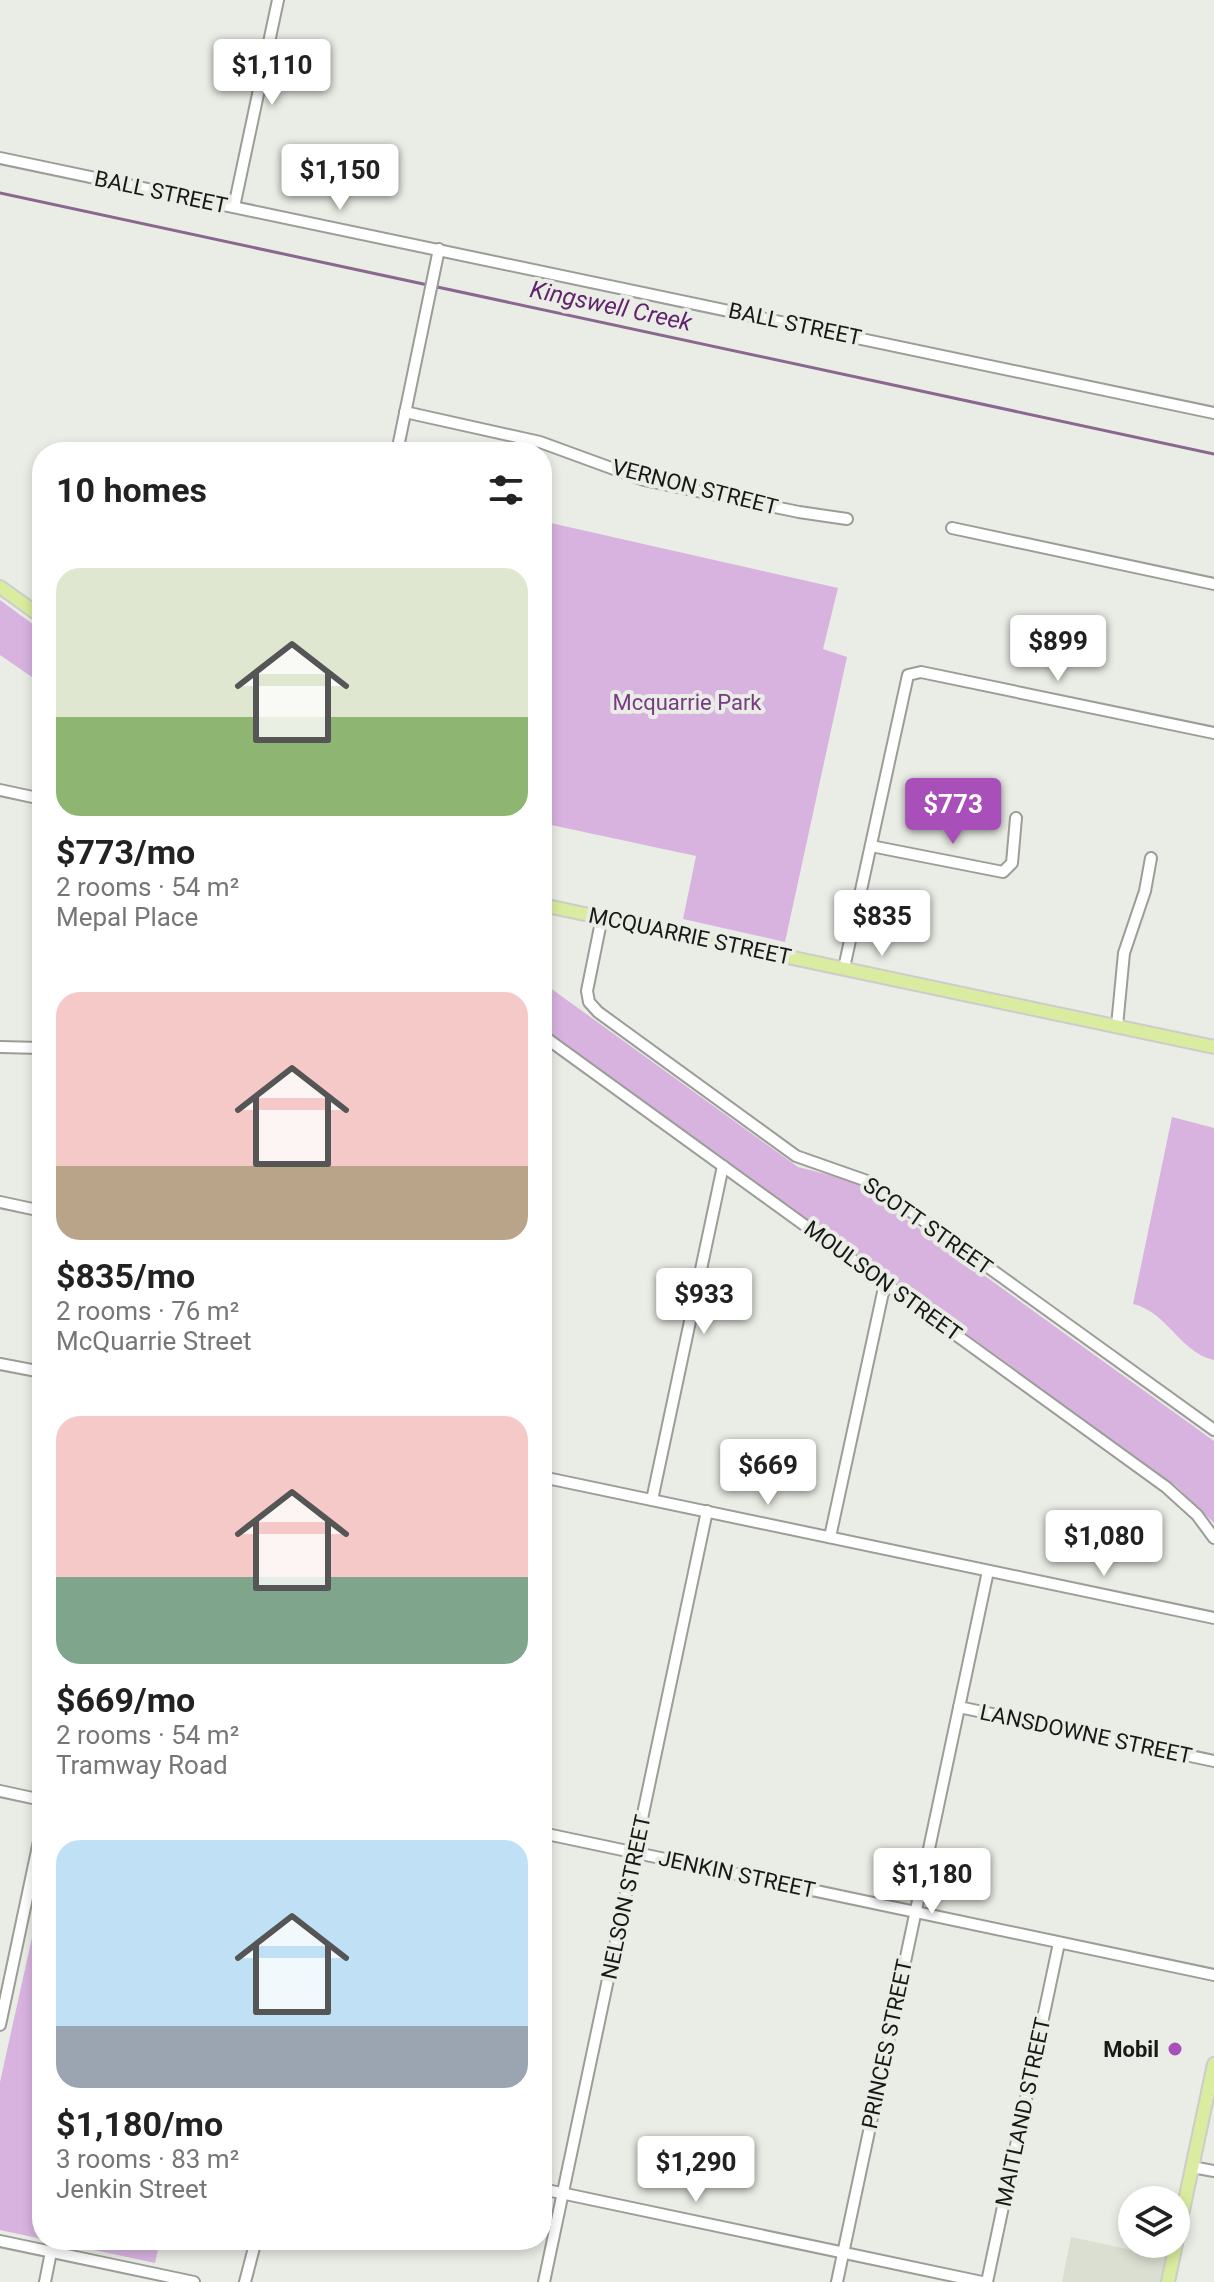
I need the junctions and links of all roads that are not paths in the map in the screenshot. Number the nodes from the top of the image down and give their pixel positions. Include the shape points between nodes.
1 (278, 0) edge
2 (0, 158) edge
3 (234, 207) junction
4 (439, 249) junction
5 (405, 412) junction
6 (1214, 413) edge
7 (399, 442) edge
8 (540, 442) edge
9 (552, 446) edge
10 (847, 519) dead end
11 (952, 528) dead end
12 (1214, 584) edge
13 (0, 587) edge
14 (32, 610) edge
15 (1214, 733) edge
16 (0, 790) edge
17 (32, 797) edge
18 (1016, 818) dead end
19 (871, 846) junction
20 (1151, 858) dead end
21 (552, 907) edge
22 (602, 917) junction
23 (844, 968) junction
24 (1117, 1026) junction
25 (552, 1042) edge
26 (0, 1047) edge
27 (1214, 1047) edge
28 (32, 1048) edge
29 (723, 1166) junction
30 (0, 1202) edge
31 (32, 1209) edge
32 (885, 1283) junction
33 (0, 1364) edge
34 (32, 1370) edge
35 (1214, 1430) edge
36 (552, 1479) edge
37 (652, 1500) junction
38 (707, 1511) junction
39 (830, 1537) junction
40 (1214, 1538) edge
41 (988, 1571) junction
42 (1214, 1618) edge
43 (959, 1707) junction
44 (1214, 1761) edge
45 (0, 1791) edge
46 (32, 1798) edge
47 (552, 1835) edge
48 (635, 1852) junction
49 (32, 1874) edge
50 (915, 1912) junction
51 (1059, 1943) junction
52 (1214, 1975) edge
53 (0, 2025) edge
54 (1214, 2064) edge
55 (1192, 2167) junction
56 (1214, 2171) edge
57 (1188, 2186) edge
58 (552, 2191) edge
59 (563, 2193) junction
60 (0, 2241) edge
61 (552, 2245) edge
62 (32, 2248) edge
63 (42, 2250) edge
64 (253, 2250) edge
65 (551, 2250) edge
66 (51, 2252) junction
67 (843, 2253) junction
68 (1173, 2258) edge
69 (45, 2282) edge
70 (194, 2282) edge
71 (245, 2282) edge
72 (544, 2282) edge
73 (837, 2282) edge
74 (985, 2282) edge
75 (1168, 2282) edge

1 - 3 street
2 - 3 street, BALL STREET
3 - 4 street, BALL STREET
4 - 5 street
4 - 6 street, BALL STREET
5 - 7 street
5 - 8 street, VERNON STREET
9 - 10 street, VERNON STREET via 644,480
11 - 12 street
13 - 14 main road
15 - 19 street via 921,672 908,675
16 - 17 street
18 - 19 street via 1014,854 1003,872
19 - 23 street
20 - 24 street via 1124,953
21 - 22 main road, MCQUARRIE STREET
22 - 23 main road, MCQUARRIE STREET
22 - 35 street, SCOTT STREET via 587,991 598,1012 796,1156 870,1182
23 - 24 main road, MCQUARRIE STREET
24 - 27 main road, MCQUARRIE STREET
25 - 29 street, MOULSON STREET
26 - 28 street
29 - 32 street, MOULSON STREET
29 - 37 street
30 - 31 street
32 - 39 street
32 - 40 street, MOULSON STREET via 1166,1487
33 - 34 street
36 - 37 street
37 - 38 street
38 - 39 street
38 - 48 street, NELSON STREET
39 - 41 street
41 - 42 street
41 - 43 street, PRINCES STREET
43 - 44 street, LANSDOWNE STREET
43 - 50 street, PRINCES STREET
45 - 46 street
47 - 48 street, JENKIN STREET
48 - 50 street, JENKIN STREET
48 - 59 street, NELSON STREET
49 - 53 street
50 - 51 street, JENKIN STREET
50 - 67 street, PRINCES STREET
51 - 52 street, JENKIN STREET
51 - 74 street, MAITLAND STREET
54 - 55 main road
55 - 56 street
55 - 57 main road
58 - 59 street
59 - 61 street, NELSON STREET
59 - 67 street
60 - 62 street
63 - 66 street
64 - 71 street
65 - 72 street, NELSON STREET
66 - 69 street
66 - 70 street
67 - 73 street, PRINCES STREET
67 - 74 street
68 - 75 main road

